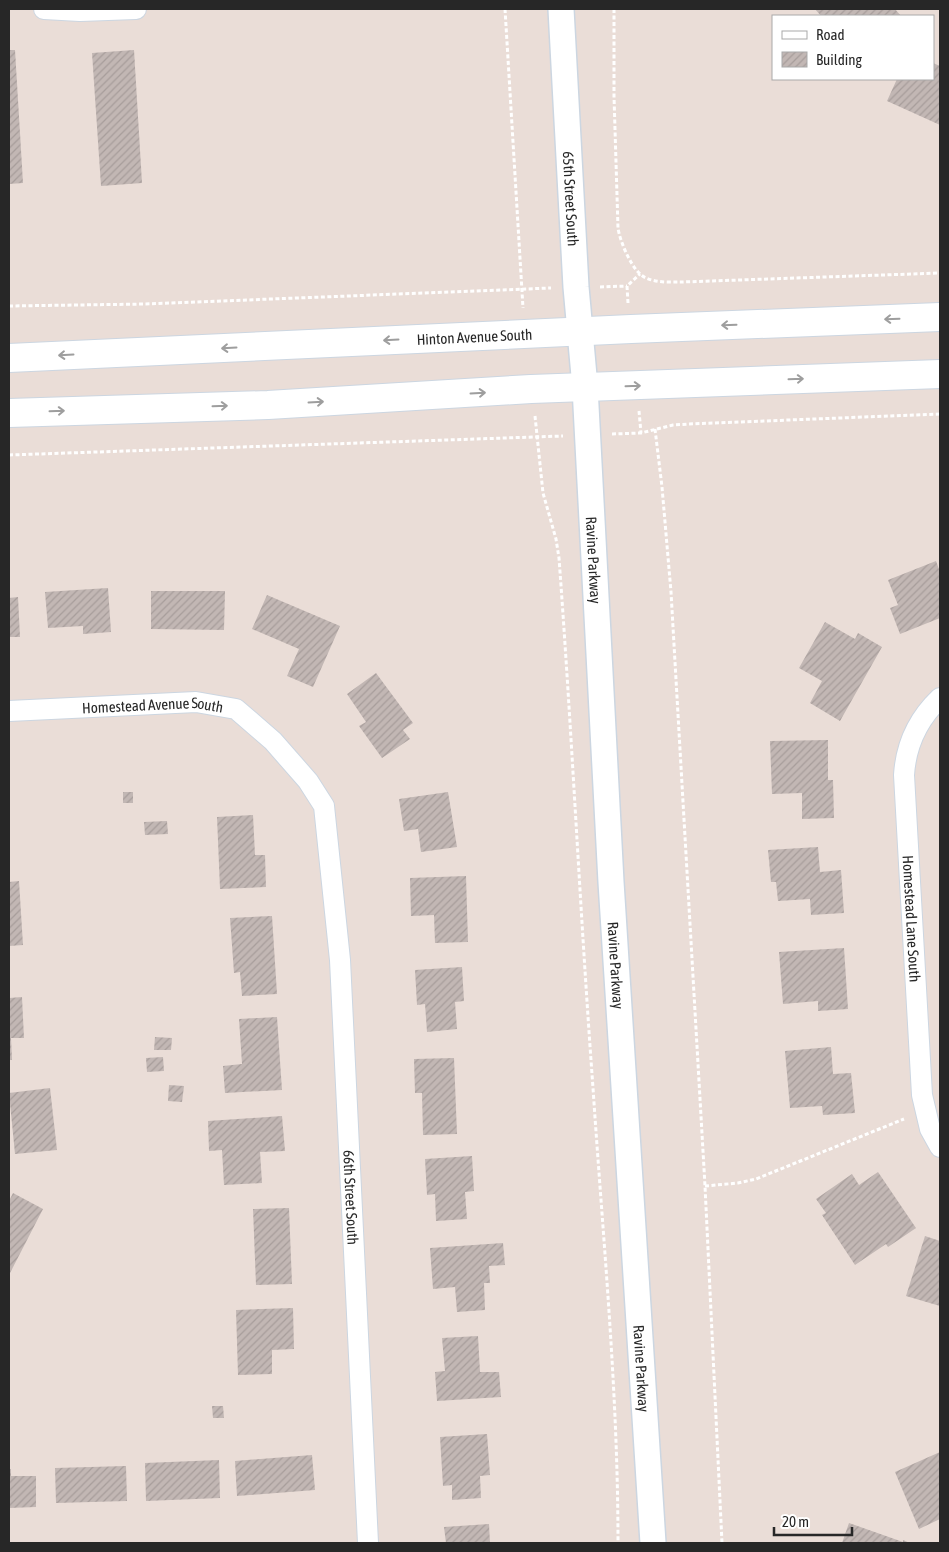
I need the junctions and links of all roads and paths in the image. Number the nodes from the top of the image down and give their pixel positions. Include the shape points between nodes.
1 (44, 9) edge
2 (136, 9) edge
3 (505, 9) edge
4 (560, 9) edge
5 (614, 9) edge
6 (940, 273) edge
7 (9, 306) edge
8 (940, 317) edge
9 (580, 331) junction
10 (9, 358) edge
11 (940, 374) edge
12 (585, 387) junction
13 (9, 413) edge
14 (940, 414) edge
15 (655, 429) junction
16 (641, 433) dead end
17 (9, 455) edge
18 (940, 698) edge
19 (9, 711) edge
20 (329, 854) joint
21 (925, 1110) junction
22 (940, 1147) edge
23 (704, 1186) junction
24 (368, 1543) edge
25 (618, 1543) edge
26 (653, 1543) edge
27 (722, 1543) edge

1 - 2 street
3 - 7 path via 521,288 145,304
4 - 9 street, 65th Street South
5 - 6 path via 618,228 622,246 641,275 652,280 682,282
8 -> 9 main road, Hinton Avenue South
9 -> 10 main road, Hinton Avenue South
9 - 12 street, 65th Street South
12 -> 11 main road
13 -> 12 main road via 268,405
12 - 26 street, Ravine Parkway via 612,891
14 - 15 path via 689,424
15 - 16 path
15 - 23 path via 668,553
17 - 25 path via 538,438 543,493 560,566 611,1330
18 - 21 street, Homestead Lane South via 916,728 904,775
19 - 20 street, Homestead Avenue South via 196,702 236,709 308,780 324,806
20 - 24 street, 66th Street South via 340,960
21 - 22 street, Homestead Lane South
21 - 23 path via 756,1179 738,1184
23 - 27 path

